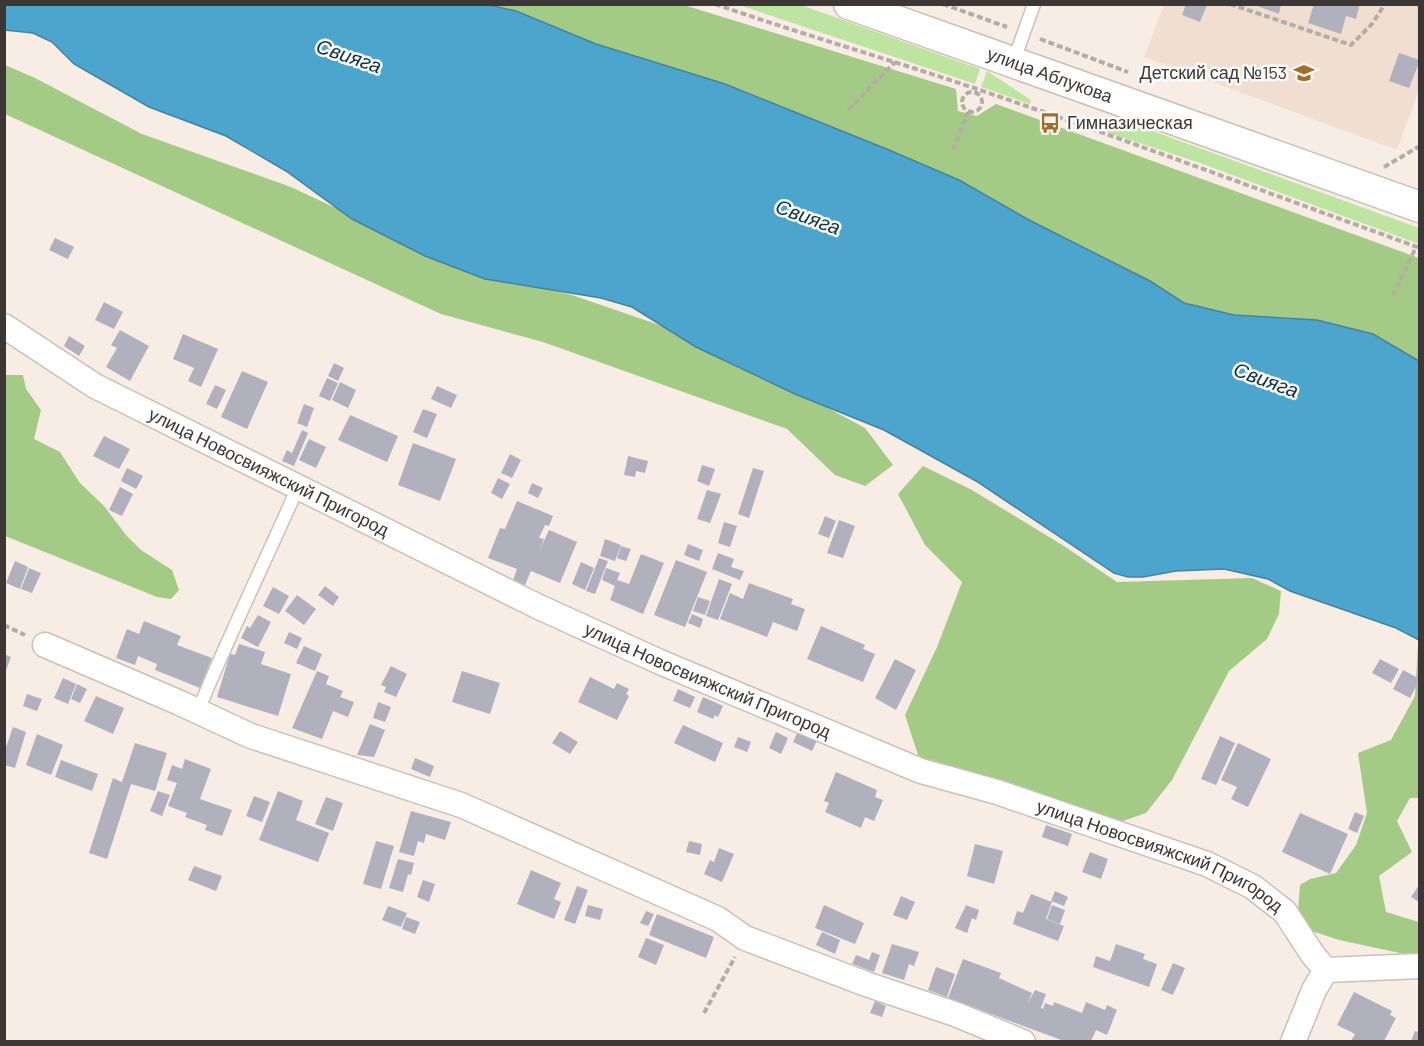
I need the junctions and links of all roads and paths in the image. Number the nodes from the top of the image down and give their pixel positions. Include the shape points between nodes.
1 (715, 4) edge
2 (849, 4) edge
3 (943, 4) edge
4 (1034, 4) edge
5 (1230, 4) edge
6 (1385, 4) edge
7 (1023, 33) junction
8 (895, 62) junction
9 (1013, 63) junction
10 (976, 90) junction
11 (848, 110) dead end
12 (968, 112) junction
13 (1419, 146) edge
14 (953, 150) dead end
15 (1383, 167) dead end
16 (1419, 207) edge
17 (1418, 247) edge
18 (1393, 296) dead end
19 (4, 326) edge
20 (298, 487) junction
21 (45, 645) dead end
22 (198, 711) junction
23 (745, 938) junction
24 (1419, 966) edge
25 (1326, 970) junction
26 (704, 1013) dead end
27 (1023, 1041) edge
28 (1293, 1041) edge

1 - 8 path
2 - 9 street, улица Аблукова
3 - 7 path
4 - 7 lane
5 - 6 path via 1351,45
7 - 9 lane
8 - 10 path
8 - 11 path
9 - 16 street, улица Аблукова
10 - 12 path via 982,102 980,108
10 - 12 path via 963,95 962,107
10 - 17 path
12 - 14 path
13 - 15 path
17 - 18 path
19 - 20 street, улица Новосвияжский Пригород via 95,386
20 - 22 lane
20 - 25 street, улица Новосвияжский Пригород via 539,607 921,771 997,792 1207,864 1253,887 1285,912
21 - 22 street
22 - 23 street via 251,736 461,806 718,919
23 - 26 path
23 - 27 street
24 - 25 street
25 - 28 street

